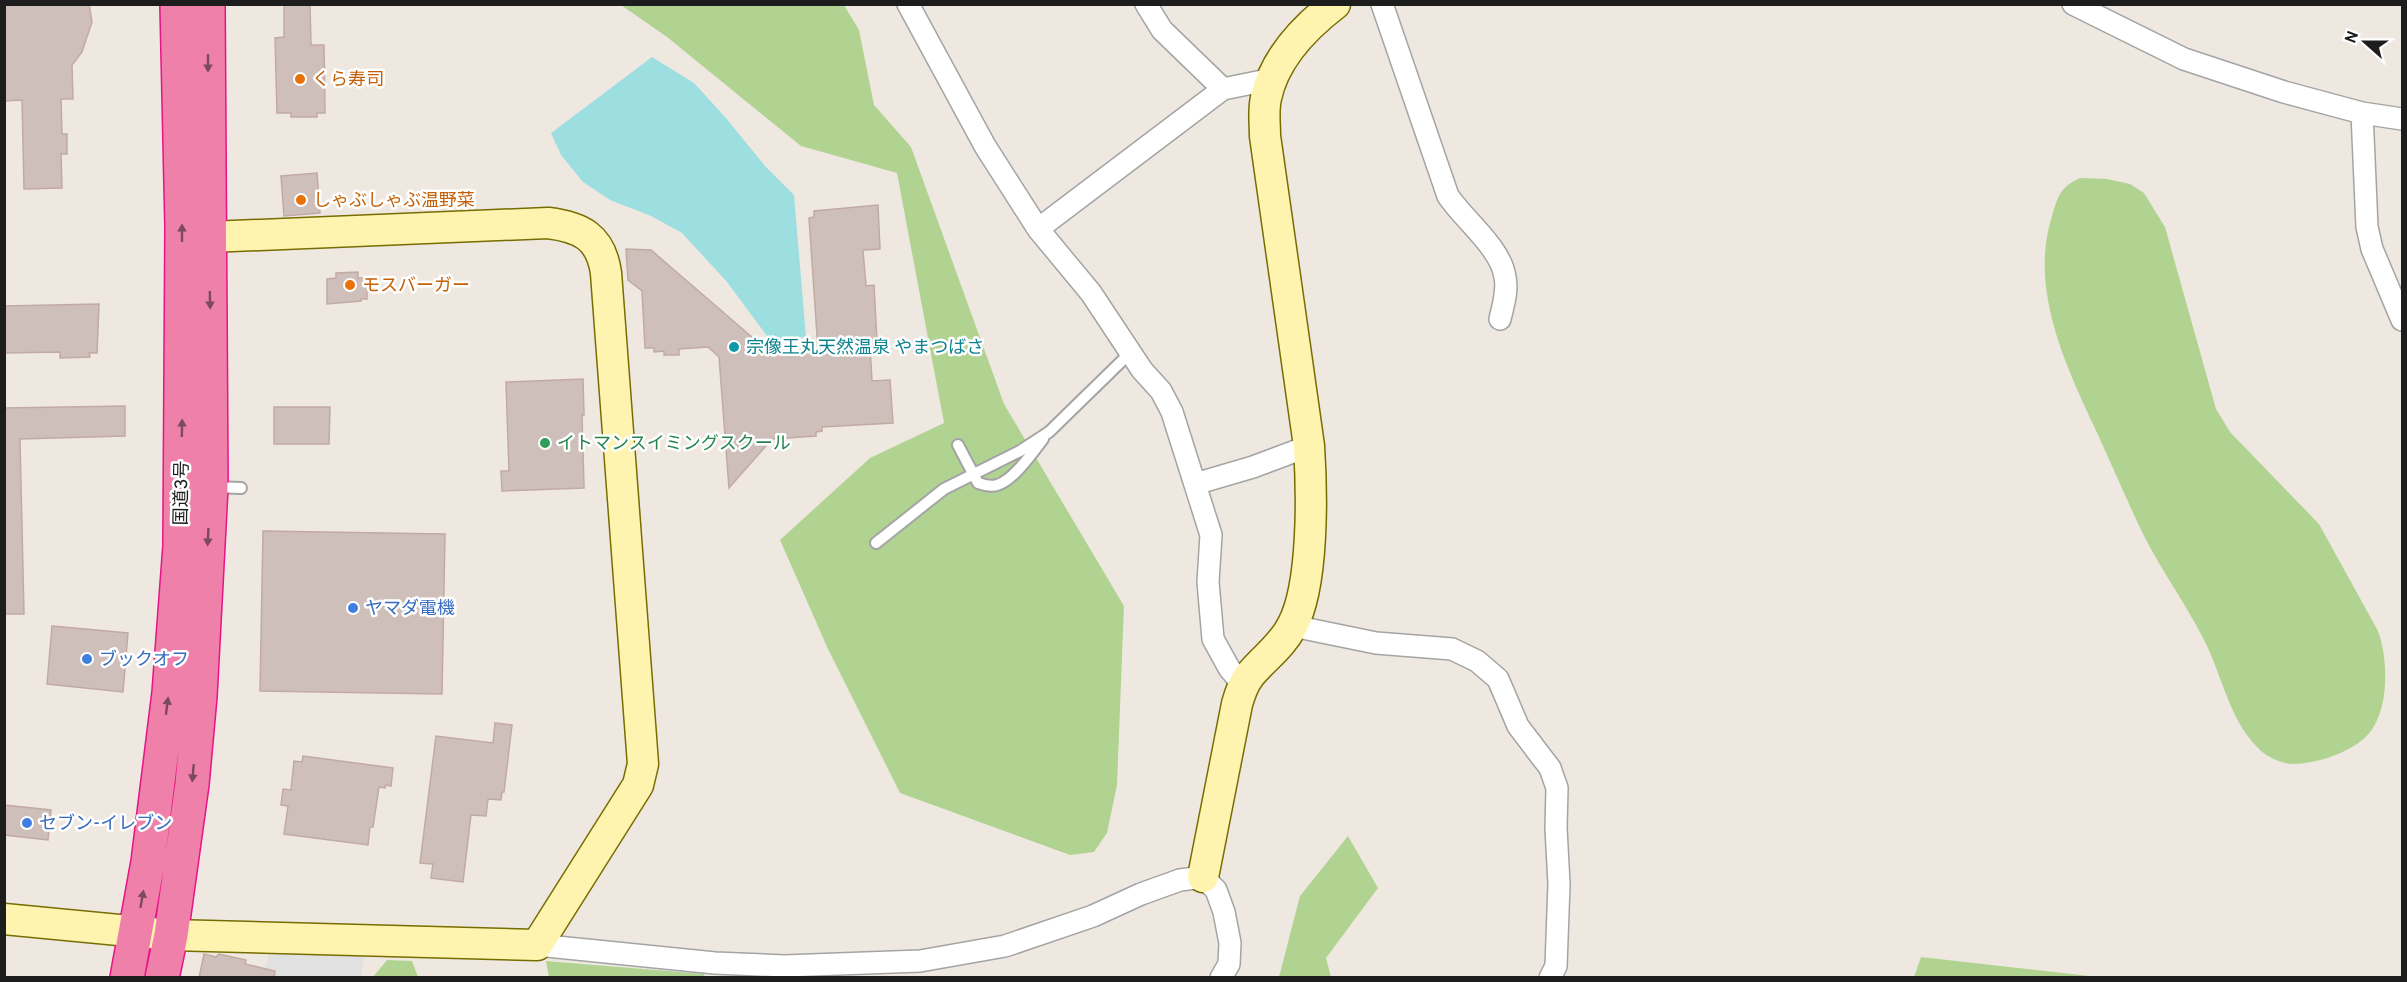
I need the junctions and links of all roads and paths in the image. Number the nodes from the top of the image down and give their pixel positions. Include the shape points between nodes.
1 (177, 4) edge
2 (208, 4) edge
3 (908, 4) edge
4 (1146, 4) edge
5 (1335, 4) edge
6 (1382, 4) edge
7 (2073, 4) edge
8 (1272, 79) junction
9 (1223, 89) junction
10 (2362, 113) junction
11 (2403, 118) edge
12 (1038, 228) junction
13 (209, 237) junction
14 (1500, 319) dead end
15 (2403, 320) edge
16 (1130, 353) junction
17 (1049, 432) junction
18 (958, 445) dead end
19 (1309, 446) junction
20 (974, 474) junction
21 (1195, 484) junction
22 (876, 543) dead end
23 (1293, 626) junction
24 (1243, 685) junction
25 (1203, 877) junction
26 (4, 920) edge
27 (136, 932) junction
28 (171, 934) junction
29 (537, 945) junction
30 (719, 970) edge
31 (127, 978) edge
32 (162, 978) edge
33 (1221, 978) edge
34 (1550, 978) edge

27 -> 1 highway, 国道3号 via 169,693 180,546 182,251
2 -> 13 highway, 国道3号
3 - 12 street via 985,146
4 - 9 street via 1162,30
5 - 8 street via 1289,49
6 - 14 street via 1448,196 1500,260 1506,278
7 - 10 street via 2184,59
8 - 9 street
8 - 19 street via 1266,99 1265,136
9 - 12 street
10 - 11 street
10 - 15 street via 2367,227 2372,249
12 - 16 street via 1091,293
13 -> 28 highway, 国道3号 via 226,488 194,773
13 - 29 street via 548,223 570,226 586,234 605,261 643,764 638,785
16 - 17 lane
16 - 21 street via 1161,391 1172,412
17 - 20 lane
17 - 20 lane via 999,485 978,483
18 - 20 lane
19 - 21 street
19 - 23 street via 1307,575
20 - 22 lane via 944,489
21 - 24 street via 1211,536 1208,582 1213,639
23 - 24 street
23 - 34 street via 1376,643 1452,649 1477,661 1498,679 1518,726 1550,768 1557,788 1556,966
24 - 25 street
25 - 30 street via 1180,880 1005,946 920,961
25 - 33 street via 1216,890 1230,943 1229,964
26 - 27 street
27 - 28 street
27 - 31 highway, 国道3号
28 - 29 street
28 - 32 highway, 国道3号
29 - 30 street

